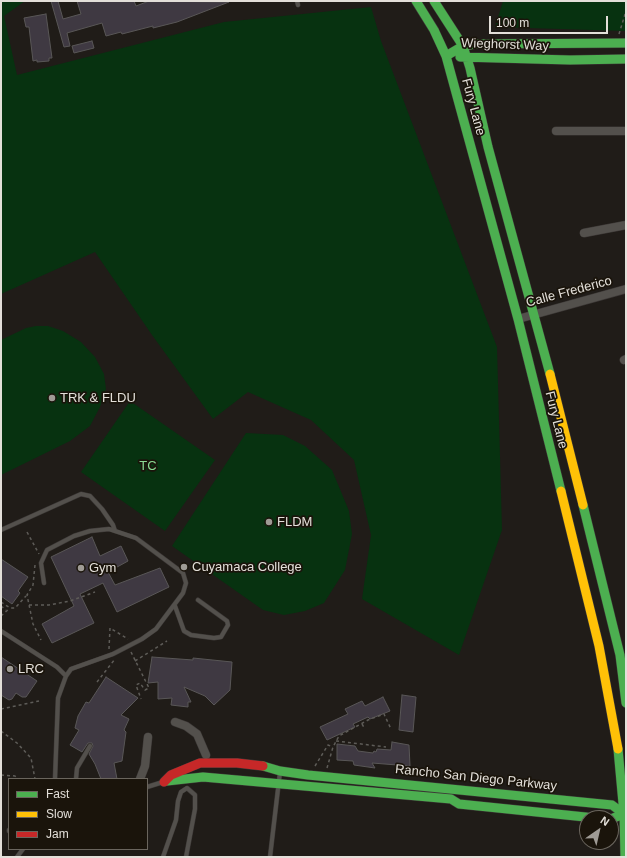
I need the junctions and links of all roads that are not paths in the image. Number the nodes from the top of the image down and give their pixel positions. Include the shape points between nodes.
1 (416, 1) edge
2 (434, 1) edge
3 (626, 43) edge
4 (463, 46) junction
5 (446, 56) junction
6 (467, 58) junction
7 (626, 59) edge
8 (556, 131) dead end
9 (626, 131) edge
10 (626, 225) edge
11 (584, 233) dead end
12 (626, 290) edge
13 (535, 314) junction
14 (518, 319) junction
15 (1, 530) edge
16 (115, 531) junction
17 (44, 583) dead end
18 (198, 600) dead end
19 (174, 606) junction
20 (1, 631) edge
21 (66, 676) junction
22 (626, 703) edge
23 (175, 722) dead end
24 (148, 737) dead end
25 (90, 746) dead end
26 (206, 755) dead end
27 (280, 771) junction
28 (308, 775) junction
29 (55, 778) edge
30 (76, 778) edge
31 (140, 778) edge
32 (164, 782) junction
33 (279, 785) junction
34 (148, 787) edge
35 (625, 814) edge
36 (579, 816) edge
37 (163, 857) edge
38 (186, 857) edge
39 (270, 857) edge
40 (625, 857) edge

1 - 5 main road, Fury Lane
2 - 4 main road, Fury Lane
3 - 4 main road, Wieghorst Way
4 - 5 main road, Wieghorst Way
4 - 6 main road, Fury Lane
5 - 6 main road, Wieghorst Way
5 - 14 main road, Fury Lane
6 - 7 main road, Wieghorst Way
6 - 13 main road, Fury Lane via 488,147
8 - 9 street
10 - 11 street
12 - 13 street, Calle Frederico
13 - 14 street, Calle Frederico
13 - 22 main road, Fury Lane via 620,654
14 - 35 main road, Fury Lane via 599,646
15 - 16 lane via 81,494 90,496 102,509
16 - 17 lane via 90,531 74,536 48,550 40,563
16 - 19 lane via 136,538 183,573 186,583
18 - 19 lane via 227,621 228,625 221,636 196,636 184,631
19 - 21 lane via 156,629 108,655 71,669
20 - 21 lane via 57,667
21 - 29 lane via 58,698
23 - 26 street via 197,734
24 - 31 street via 145,766
25 - 30 lane via 77,768
27 - 28 main road
27 - 32 main road via 245,764 200,763 171,775
27 - 33 lane
28 - 33 main road via 286,778
28 - 35 main road, Rancho San Diego Parkway via 461,788 608,805
32 - 33 main road, Rancho San Diego Parkway via 202,777
32 - 34 lane
33 - 36 main road, Rancho San Diego Parkway via 451,799 459,804
33 - 39 lane
35 - 40 main road, Fury Lane
37 - 38 lane via 176,820 181,792 187,788 195,795 195,809

